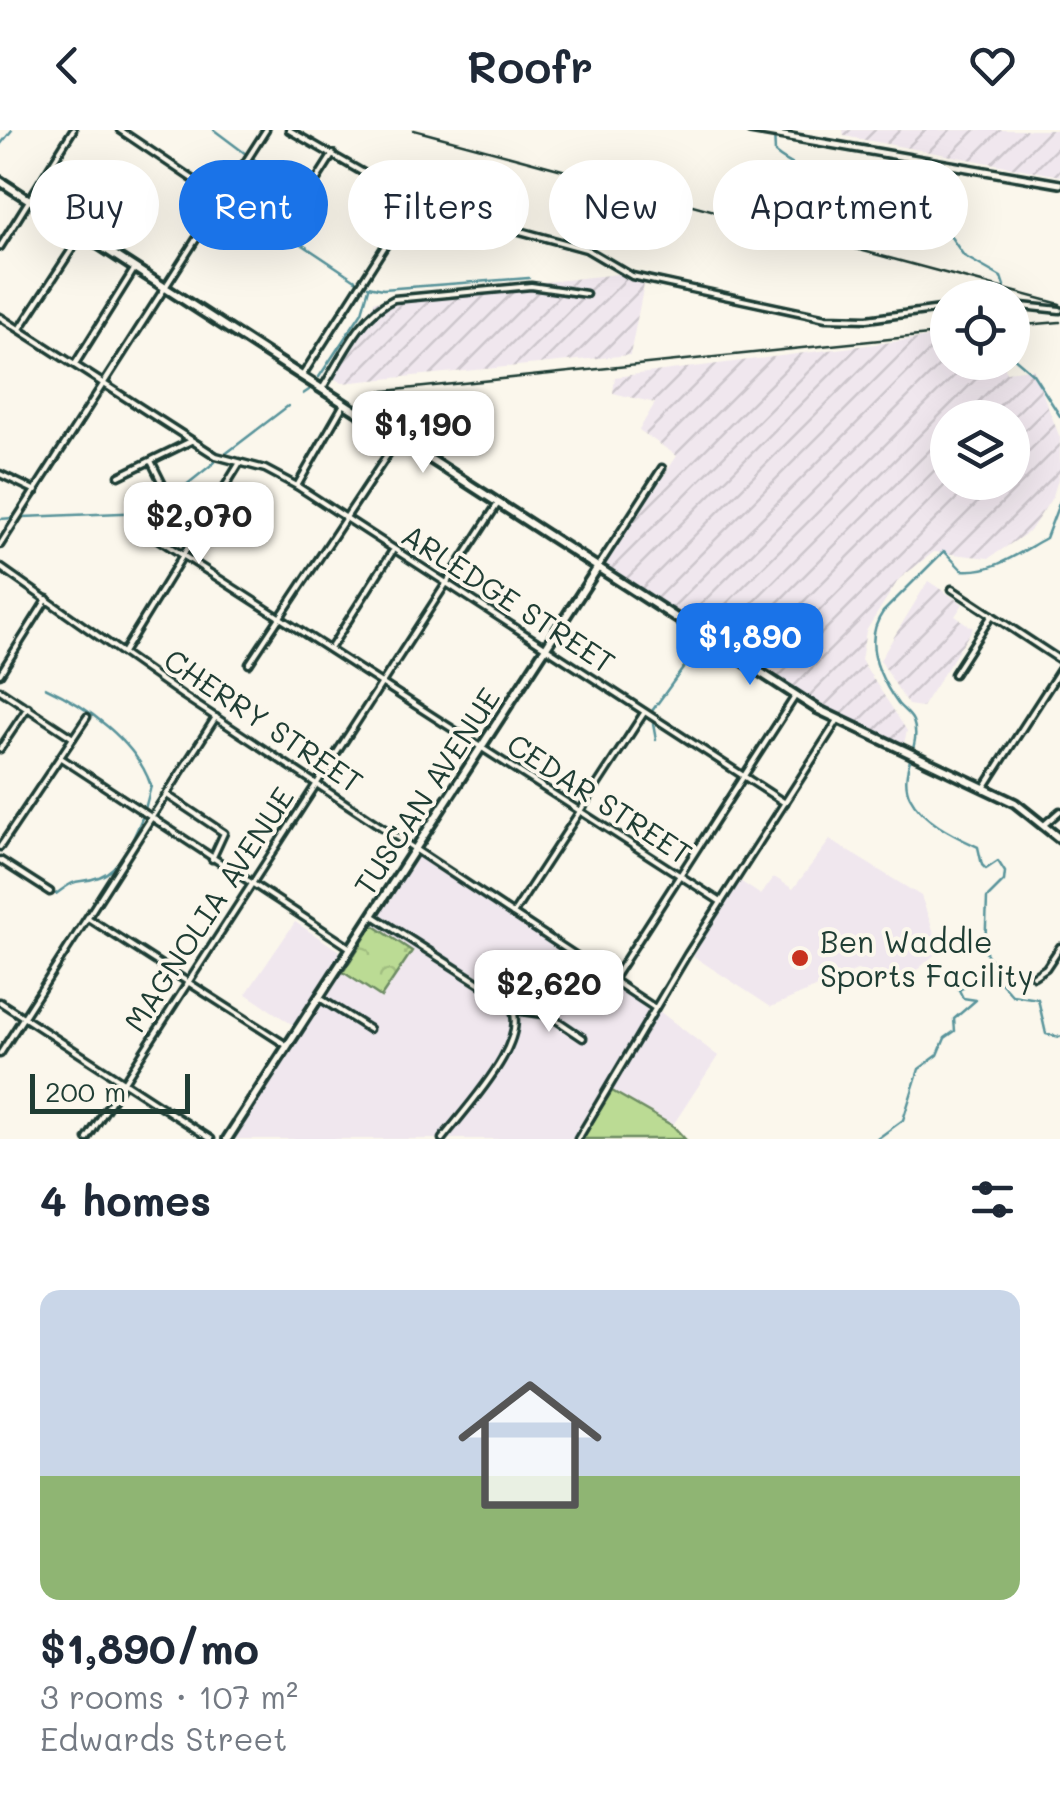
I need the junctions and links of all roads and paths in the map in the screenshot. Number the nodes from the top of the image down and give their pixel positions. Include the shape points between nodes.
1 (74, 130) edge
2 (120, 130) edge
3 (266, 130) edge
4 (288, 130) edge
5 (750, 130) edge
6 (131, 133) edge
7 (333, 154) junction
8 (55, 160) edge
9 (247, 160) edge
10 (328, 162) edge
11 (348, 163) edge
12 (179, 167) edge
13 (0, 181) edge
14 (1060, 184) edge
15 (30, 200) joint
16 (529, 233) edge
17 (0, 246) edge
18 (72, 250) edge
19 (107, 250) edge
20 (189, 250) edge
21 (383, 250) edge
22 (136, 268) junction
23 (165, 287) junction
24 (586, 294) dead end
25 (1030, 306) edge
26 (930, 310) edge
27 (1060, 310) edge
28 (0, 317) edge
29 (20, 329) junction
30 (74, 364) junction
31 (302, 376) junction
32 (104, 383) junction
33 (322, 389) junction
34 (344, 404) junction
35 (398, 438) junction
36 (192, 440) junction
37 (151, 461) junction
38 (239, 464) junction
39 (662, 468) dead end
40 (0, 474) edge
41 (119, 476) dead end
42 (297, 486) junction
43 (36, 491) junction
44 (498, 502) junction
45 (345, 519) junction
46 (206, 523) junction
47 (153, 536) dead end
48 (0, 545) edge
49 (394, 550) junction
50 (184, 558) junction
51 (0, 567) edge
52 (598, 567) junction
53 (446, 584) junction
54 (952, 590) dead end
55 (47, 599) junction
56 (993, 614) junction
57 (279, 618) junction
58 (545, 648) junction
59 (330, 649) junction
60 (124, 651) junction
61 (1060, 660) edge
62 (250, 664) dead end
63 (1060, 670) edge
64 (0, 674) edge
65 (954, 674) dead end
66 (383, 682) junction
67 (0, 690) edge
68 (796, 696) junction
69 (28, 708) junction
70 (645, 712) junction
71 (86, 717) dead end
72 (216, 717) junction
73 (838, 720) junction
74 (74, 738) junction
75 (480, 748) junction
76 (0, 749) edge
77 (61, 758) junction
78 (743, 778) junction
79 (316, 783) junction
80 (984, 788) junction
81 (167, 795) junction
82 (785, 802) junction
83 (580, 811) junction
84 (1060, 812) edge
85 (151, 819) junction
86 (1046, 824) junction
87 (1060, 839) edge
88 (0, 847) edge
89 (416, 848) junction
90 (212, 858) junction
91 (0, 860) edge
92 (680, 875) junction
93 (251, 885) junction
94 (50, 892) dead end
95 (721, 902) junction
96 (372, 914) junction
97 (513, 914) junction
98 (88, 918) junction
99 (1060, 947) edge
100 (351, 948) junction
101 (1034, 976) dead end
102 (612, 982) junction
103 (188, 983) junction
104 (318, 997) junction
105 (0, 1002) edge
106 (655, 1008) junction
107 (515, 1010) junction
108 (24, 1017) junction
109 (369, 1029) dead end
110 (584, 1038) dead end
111 (287, 1046) junction
112 (0, 1054) edge
113 (123, 1082) junction
114 (87, 1139) edge
115 (211, 1139) edge
116 (226, 1139) edge
117 (442, 1139) edge
118 (578, 1139) edge

1 - 8 street
2 - 6 street
3 - 9 street
4 - 7 street
5 - 14 street
6 - 12 street
7 - 10 street
7 - 11 street
13 - 15 main road
15 - 17 street
16 - 26 street via 586,249 632,276 796,315 867,319
18 - 29 street
19 - 22 main road
20 - 23 street
21 - 31 street
22 - 23 main road
22 - 30 street
23 - 31 main road
23 - 32 street
24 - 33 street via 531,286 394,299 366,320
25 - 27 street
28 - 29 street, ARLEDGE STREET
29 - 30 street, ARLEDGE STREET
30 - 32 street, ARLEDGE STREET
31 - 33 main road
32 - 36 street, ARLEDGE STREET
32 - 43 street
33 - 34 main road
34 - 35 main road
34 - 42 street
35 - 44 main road
35 - 45 street
36 - 37 street
36 - 38 street, ARLEDGE STREET
37 - 41 street
37 - 46 street via 170,499
38 - 42 street, ARLEDGE STREET
38 - 46 street
39 - 52 street, TUSCAN AVENUE
40 - 43 street
42 - 45 street, ARLEDGE STREET
43 - 48 street
44 - 52 main road
44 - 53 street, MAGNOLIA AVENUE
45 - 49 street, ARLEDGE STREET
45 - 57 street
46 - 50 street
47 - 50 street, CEDAR STREET
49 - 53 street, ARLEDGE STREET
49 - 59 street
50 - 57 street, CEDAR STREET
50 - 60 street
51 - 55 street, CHERRY STREET
52 - 58 main road, TUSCAN AVENUE
52 - 68 main road
53 - 58 street, ARLEDGE STREET
53 - 66 street, MAGNOLIA AVENUE
54 - 56 street
55 - 60 street, CHERRY STREET
55 - 64 street
56 - 61 street
56 - 65 street
57 - 59 street, CEDAR STREET
57 - 62 street
58 - 70 street, ARLEDGE STREET
58 - 75 main road, TUSCAN AVENUE
59 - 66 street, CEDAR STREET
60 - 72 street, CHERRY STREET
63 - 80 street
66 - 75 street, CEDAR STREET
66 - 79 street, MAGNOLIA AVENUE
67 - 69 street
68 - 73 main road
68 - 78 street
69 - 74 street
69 - 76 street
70 - 78 street, ARLEDGE STREET
70 - 83 street
71 - 74 street
72 - 79 street, CHERRY STREET
72 - 81 street
73 - 80 main road
73 - 82 street
74 - 77 street
75 - 83 street, CEDAR STREET
75 - 89 main road, TUSCAN AVENUE
77 - 85 street
77 - 88 street
78 - 82 street, ARLEDGE STREET
78 - 92 street
79 - 89 street, CHERRY STREET
79 - 93 street, MAGNOLIA AVENUE
80 - 86 main road
81 - 85 street
81 - 90 street via 224,833
82 - 95 street
83 - 92 street, CEDAR STREET
83 - 97 street
84 - 86 street
85 - 90 street
85 - 98 street
86 - 87 main road
89 - 96 main road, TUSCAN AVENUE
89 - 97 street, CHERRY STREET
90 - 93 street
91 - 94 street
92 - 95 street, CEDAR STREET
92 - 102 street
93 - 100 street
93 - 103 street, MAGNOLIA AVENUE
95 - 106 street
96 - 100 main road, TUSCAN AVENUE
96 - 107 street
97 - 102 street, CHERRY STREET
98 - 103 street
98 - 108 street
99 - 101 street
100 - 104 main road, TUSCAN AVENUE
102 - 106 street, CHERRY STREET
103 - 111 street
103 - 113 street, MAGNOLIA AVENUE
104 - 109 street
104 - 111 main road, TUSCAN AVENUE
105 - 108 street
106 - 118 street
107 - 110 street via 543,1013
107 - 117 street via 514,1038
108 - 112 street
108 - 113 street
111 - 116 main road, TUSCAN AVENUE
113 - 114 street, MAGNOLIA AVENUE
113 - 115 street

